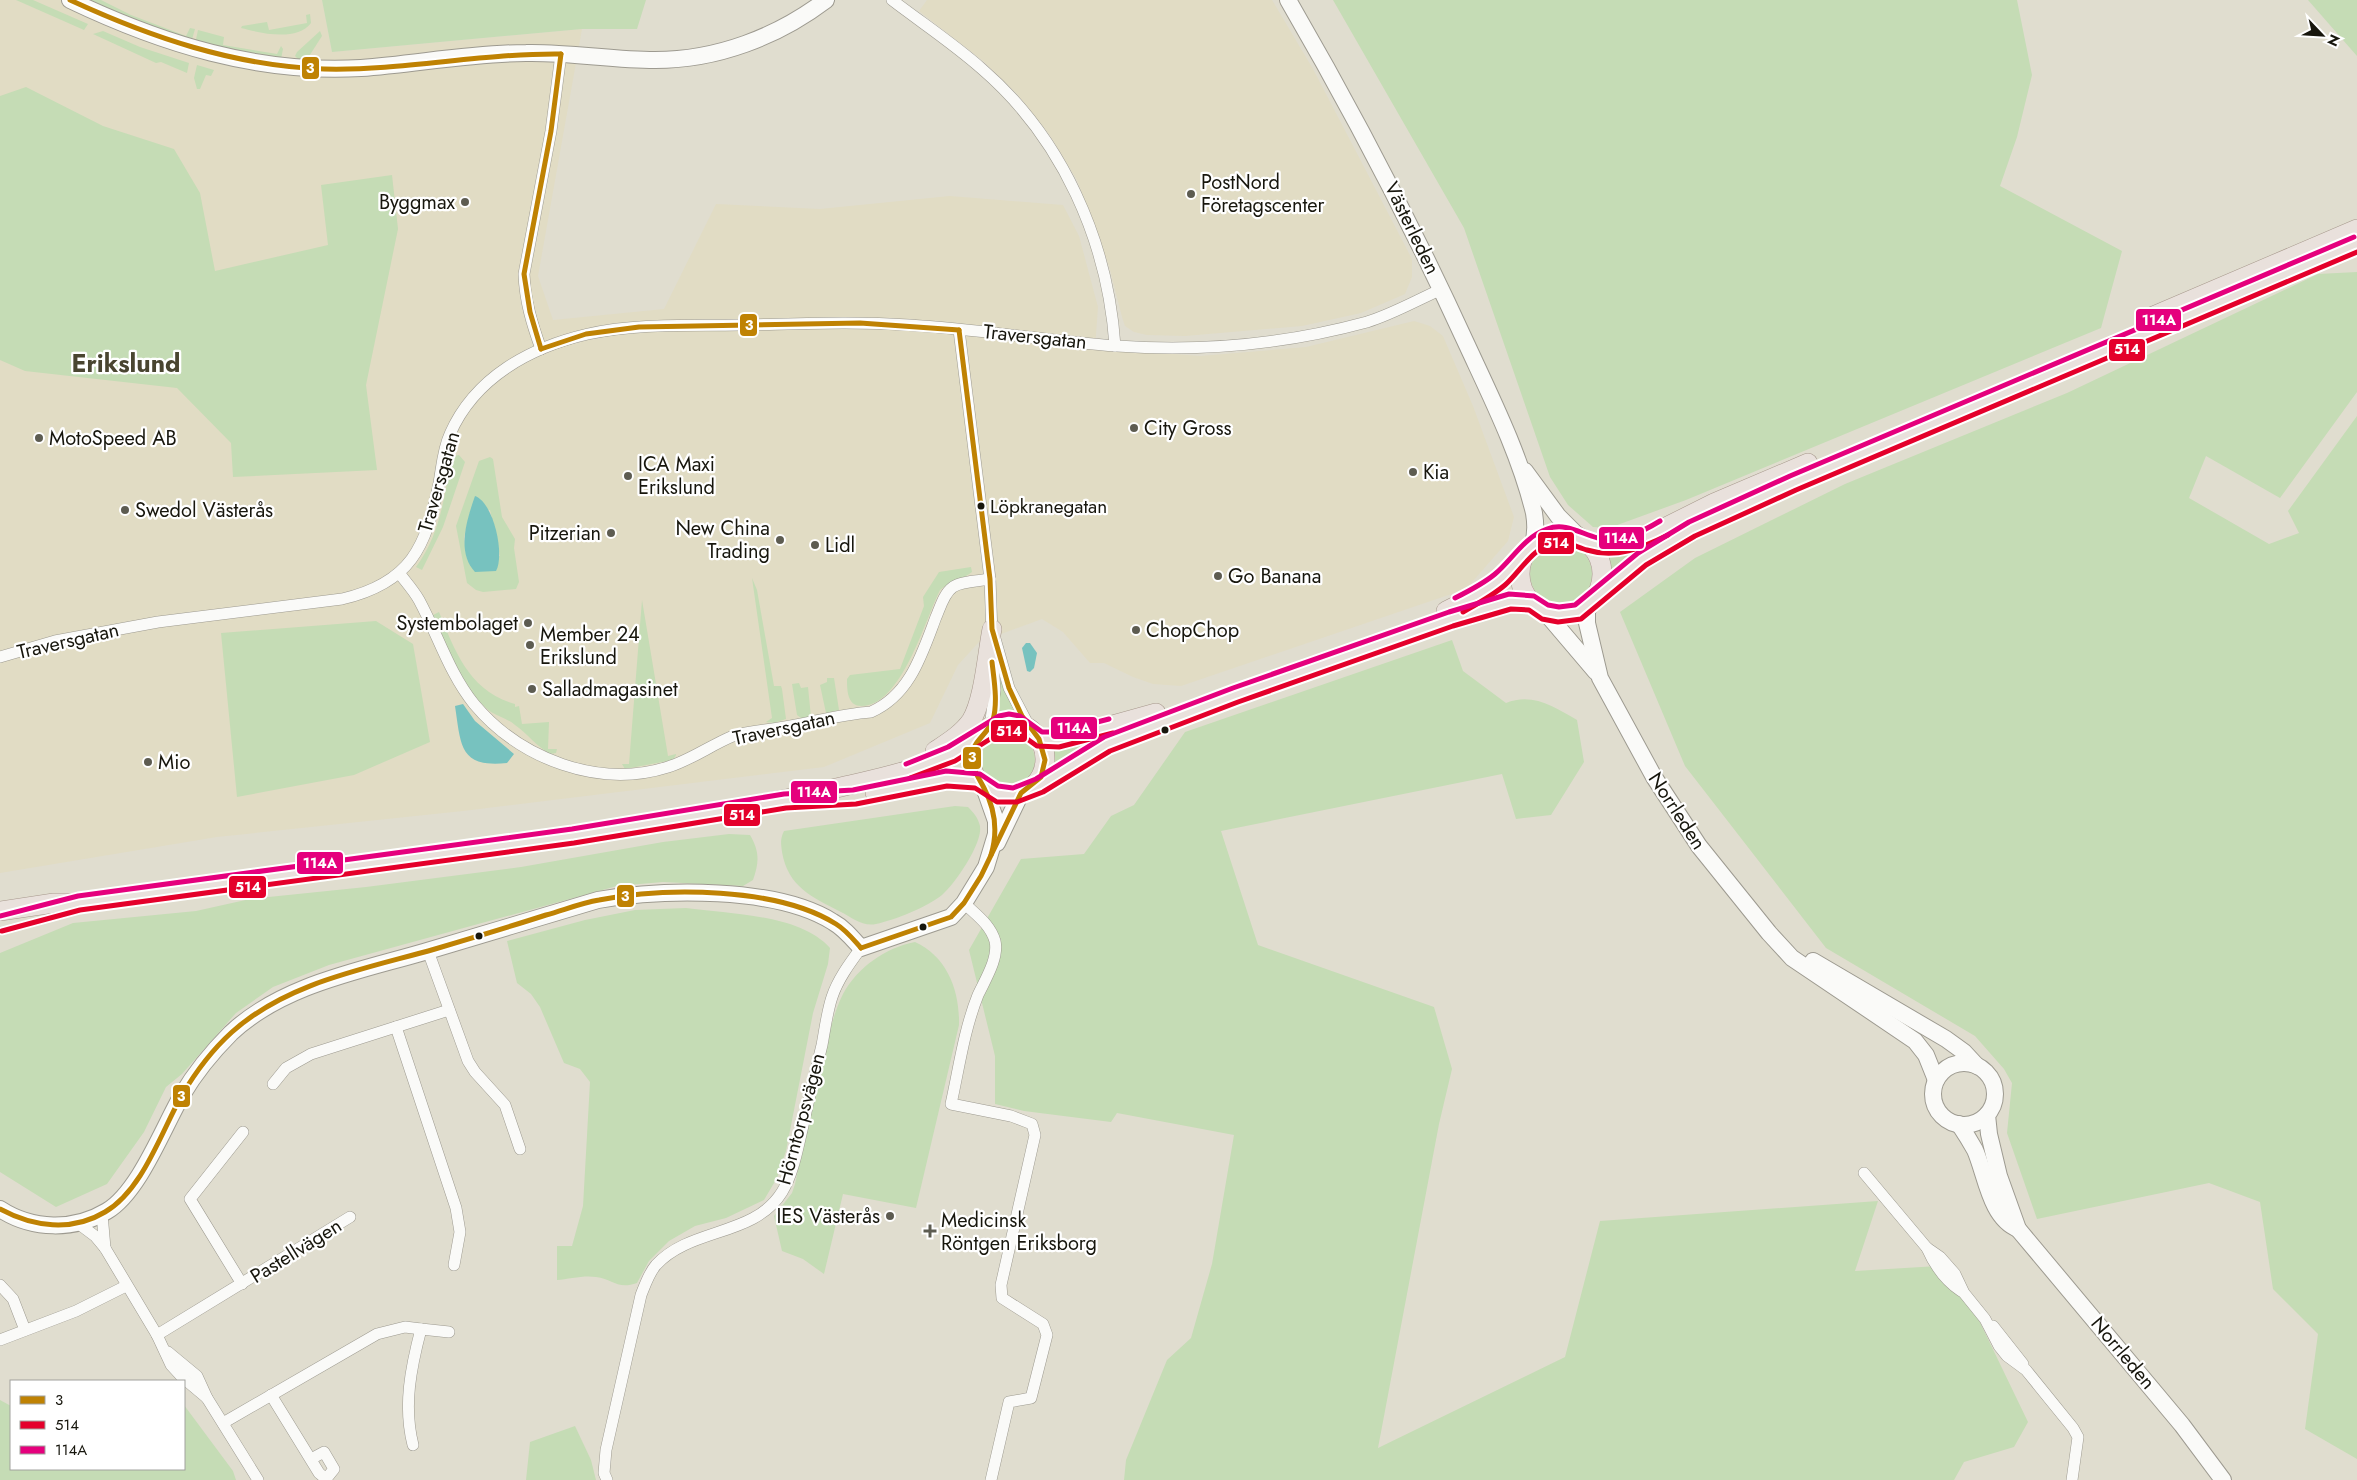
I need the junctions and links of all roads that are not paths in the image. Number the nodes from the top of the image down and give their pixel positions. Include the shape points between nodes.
1 (70, 0) edge
2 (826, 0) edge
3 (892, 0) edge
4 (1288, 0) edge
5 (561, 54) junction
6 (2357, 229) edge
7 (2357, 244) edge
8 (2357, 258) edge
9 (2316, 261) junction
10 (1442, 289) junction
11 (959, 330) junction
12 (1114, 346) junction
13 (541, 349) junction
14 (1519, 464) junction
15 (1584, 541) junction
16 (1529, 551) junction
17 (399, 573) junction
18 (990, 579) junction
19 (1593, 600) junction
20 (1538, 607) junction
21 (992, 629) junction
22 (0, 657) edge
23 (1600, 678) junction
24 (986, 730) junction
25 (1035, 735) junction
26 (981, 784) junction
27 (1026, 791) junction
28 (784, 801) junction
29 (992, 852) junction
30 (79, 903) junction
31 (964, 903) junction
32 (0, 911) edge
33 (0, 924) edge
34 (1769, 933) junction
35 (861, 948) junction
36 (428, 951) junction
37 (449, 1010) junction
38 (396, 1027) junction
39 (1977, 1066) junction
40 (1936, 1080) junction
41 (274, 1084) dead end
42 (1987, 1115) junction
43 (1959, 1124) junction
44 (243, 1132) dead end
45 (520, 1149) dead end
46 (1864, 1173) dead end
47 (0, 1209) edge
48 (102, 1214) junction
49 (350, 1218) dead end
50 (79, 1224) junction
51 (2018, 1229) junction
52 (105, 1248) junction
53 (454, 1265) dead end
54 (242, 1284) junction
55 (0, 1285) edge
56 (126, 1286) junction
57 (421, 1329) junction
58 (25, 1330) junction
59 (449, 1332) dead end
60 (157, 1335) junction
61 (0, 1340) edge
62 (271, 1395) junction
63 (224, 1422) junction
64 (413, 1445) dead end
65 (311, 1459) dead end
66 (258, 1480) edge
67 (607, 1480) edge
68 (991, 1480) edge
69 (2072, 1480) edge
70 (2224, 1480) edge

1 - 5 street via 164,40 235,59 268,64 360,68 525,53
2 - 5 street via 772,33 707,55 653,60
3 - 12 street via 983,70 1019,107 1046,143 1071,184 1090,228 1109,298
4 - 10 street, Västerleden via 1351,111
5 - 13 street via 551,131 524,274 525,295
6 - 15 main road via 1714,503 1646,538 1609,547
7 - 9 main road
8 - 9 main road
9 - 19 main road via 1692,529 1642,559
10 - 12 street, Traversgatan via 1369,321 1293,338 1198,347
10 - 14 street, Västerleden
11 - 12 street, Traversgatan
11 - 13 street, Traversgatan via 860,323 639,327 586,334
11 - 18 street
13 - 17 street, Traversgatan via 504,368 477,392 460,416 445,447 430,525 410,562
14 - 15 street, Västerleden via 1558,516
14 - 16 street, Västerleden via 1536,533
15 - 16 main road via 1569,534 1554,534 1541,539
15 - 19 main road via 1597,555 1602,568 1601,582
16 - 20 main road via 1521,568 1522,584
16 - 25 main road via 1486,591 1449,610 1148,716 1059,740
17 - 18 street, Traversgatan via 419,600 454,674 474,704 491,721 527,748 550,760 602,774 656,770 734,736 871,712 888,704 907,683 950,590 955,585
17 - 22 street, Traversgatan via 361,594 342,599 158,622 56,641
18 - 21 street
19 - 20 main road via 1571,614 1559,615
19 - 23 street, Norrleden via 1587,612 1587,623
20 - 23 street, Norrleden
20 - 27 main road via 1510,602 1451,619 1150,727 1104,746
21 - 24 street via 995,690
21 - 25 street via 1009,688
21 - 28 main road via 976,709 970,722 957,735 929,755 883,773
23 - 34 street, Norrleden via 1644,760 1699,846
24 - 25 main road via 1004,722 1014,723
24 - 26 main road via 976,742 972,755 972,766
24 - 28 main road via 965,747 913,770
25 - 27 main road via 1045,760 1040,777
26 - 27 main road via 1001,795
26 - 28 main road via 947,778 854,797
26 - 29 street via 996,821
27 - 29 street
28 - 30 main road via 573,836
29 - 31 street
30 - 32 main road via 54,903
30 - 33 main road
31 - 35 street via 951,917
31 - 68 street via 988,926 995,943 994,958 966,1032 951,1104 1012,1116 1032,1124 1035,1135 1001,1285 1002,1298 1043,1324 1048,1335 1030,1398 1009,1402
34 - 39 street, Norrleden via 1946,1040
34 - 40 street, Norrleden via 1792,958 1915,1041 1926,1055
35 - 36 street via 833,921 797,905 776,900 677,893 598,900
35 - 67 street, Hörntorpsvägen via 844,970 832,996 796,1155 782,1192 759,1216 673,1252 664,1257 650,1274 641,1295 606,1450 604,1473
36 - 37 street
36 - 48 street via 308,988 244,1023 204,1064 183,1094 134,1182 121,1201
37 - 38 street
37 - 45 street via 468,1061 505,1105
38 - 41 street via 311,1054 286,1068
38 - 53 street via 456,1208 460,1232
39 - 40 street via 1954,1064
39 - 42 street via 1988,1075 1994,1088 1994,1102
40 - 43 street via 1935,1106 1947,1120
42 - 43 street via 1974,1123
42 - 51 street, Norrleden via 1999,1176
43 - 51 street, Norrleden via 1976,1152 2000,1214 2009,1225
44 - 54 street, Pastellvägen via 190,1199
46 - 69 street via 1927,1248 1946,1263 1964,1293 2073,1428 2078,1437
47 - 50 street via 35,1224
48 - 50 street
48 - 52 street
49 - 54 street, Pastellvägen
50 - 52 street
51 - 70 street, Norrleden
52 - 56 street
54 - 60 street, Pastellvägen
55 - 58 street via 13,1299
56 - 58 street via 76,1311
56 - 60 street
57 - 59 street
57 - 62 street via 405,1327 377,1334
57 - 64 street via 408,1394
58 - 61 street
60 - 63 street via 166,1351 197,1376 207,1398
62 - 63 street
62 - 65 street
63 - 66 street

